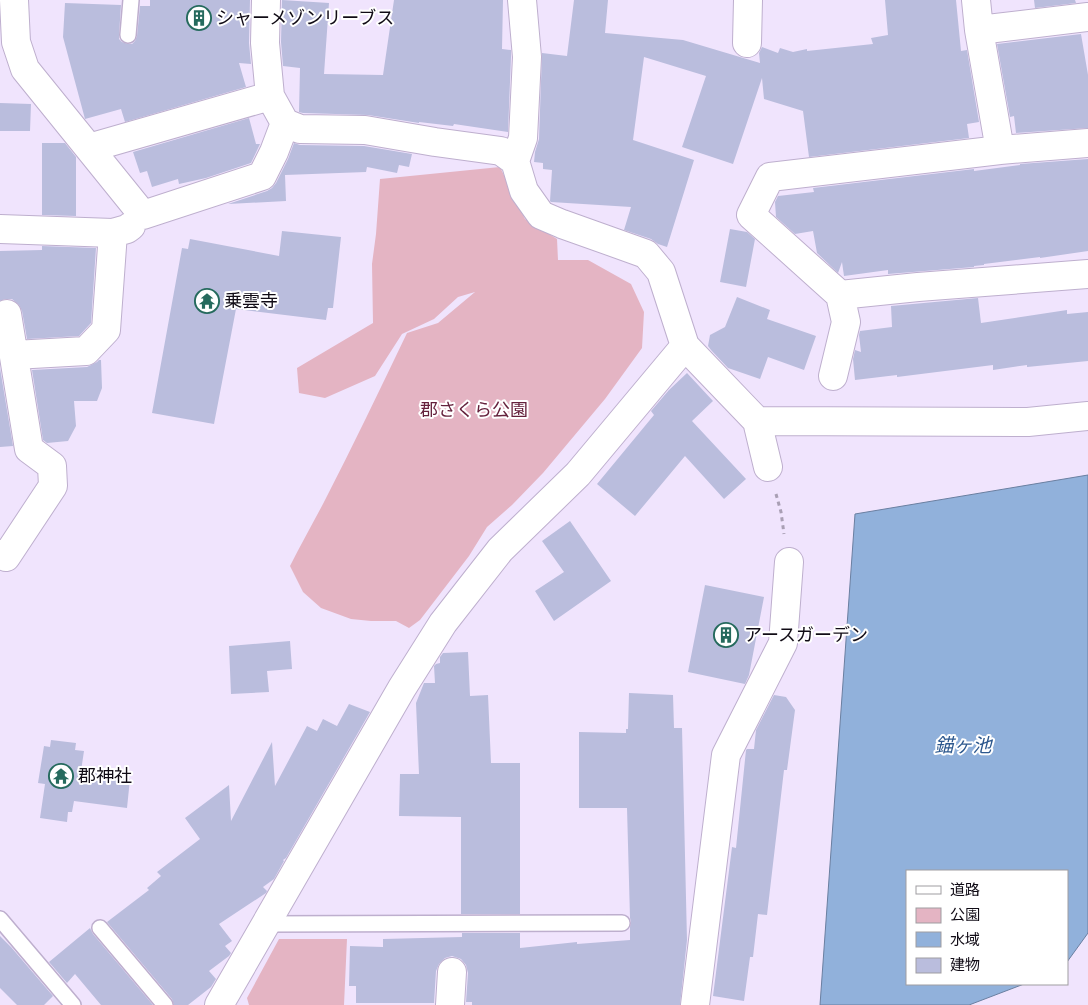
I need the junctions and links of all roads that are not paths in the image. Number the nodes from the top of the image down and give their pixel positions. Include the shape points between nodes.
1 (14, 0) edge
2 (131, 0) edge
3 (266, 0) edge
4 (522, 0) edge
5 (748, 0) edge
6 (976, 0) edge
7 (1088, 17) edge
8 (979, 30) junction
9 (128, 35) dead end
10 (747, 43) dead end
11 (270, 96) junction
12 (285, 123) junction
13 (1088, 143) edge
14 (89, 148) junction
15 (1000, 150) junction
16 (514, 161) junction
17 (143, 215) junction
18 (0, 229) edge
19 (113, 233) junction
20 (1088, 274) edge
21 (840, 295) junction
22 (7, 314) dead end
23 (685, 346) junction
24 (14, 354) junction
25 (833, 376) dead end
26 (1088, 416) edge
27 (757, 421) junction
28 (768, 467) road end
29 (0, 554) edge
30 (790, 562) road end
31 (0, 919) edge
32 (622, 923) dead end
33 (265, 924) junction
34 (100, 928) dead end
35 (452, 972) dead end
36 (73, 1005) edge
37 (165, 1005) edge
38 (219, 1005) edge
39 (450, 1005) edge
40 (695, 1005) edge

1 - 14 street via 16,42 24,69
2 - 9 lane
3 - 11 street via 265,43
4 - 16 street via 527,57 523,138
5 - 10 street
6 - 8 street
7 - 8 street
8 - 15 street
11 - 12 street
11 - 14 street
12 - 16 street via 300,129 364,130 501,151
12 - 17 street via 262,176
13 - 15 street
14 - 17 street
15 - 21 street via 770,177 751,215
16 - 23 street via 524,190 541,215 646,254 662,272
17 - 19 street via 127,229
18 - 19 street
19 - 24 street via 106,330 86,351
20 - 21 street
21 - 25 street via 846,322
22 - 24 street
23 - 27 street
23 - 33 street via 578,474 500,550 443,623
24 - 29 street via 29,449 52,466 53,486 6,557
26 - 27 street via 1028,422
27 - 28 street
30 - 40 street via 783,643 726,755
31 - 36 lane
32 - 33 lane
33 - 38 street
34 - 37 lane
35 - 39 street

